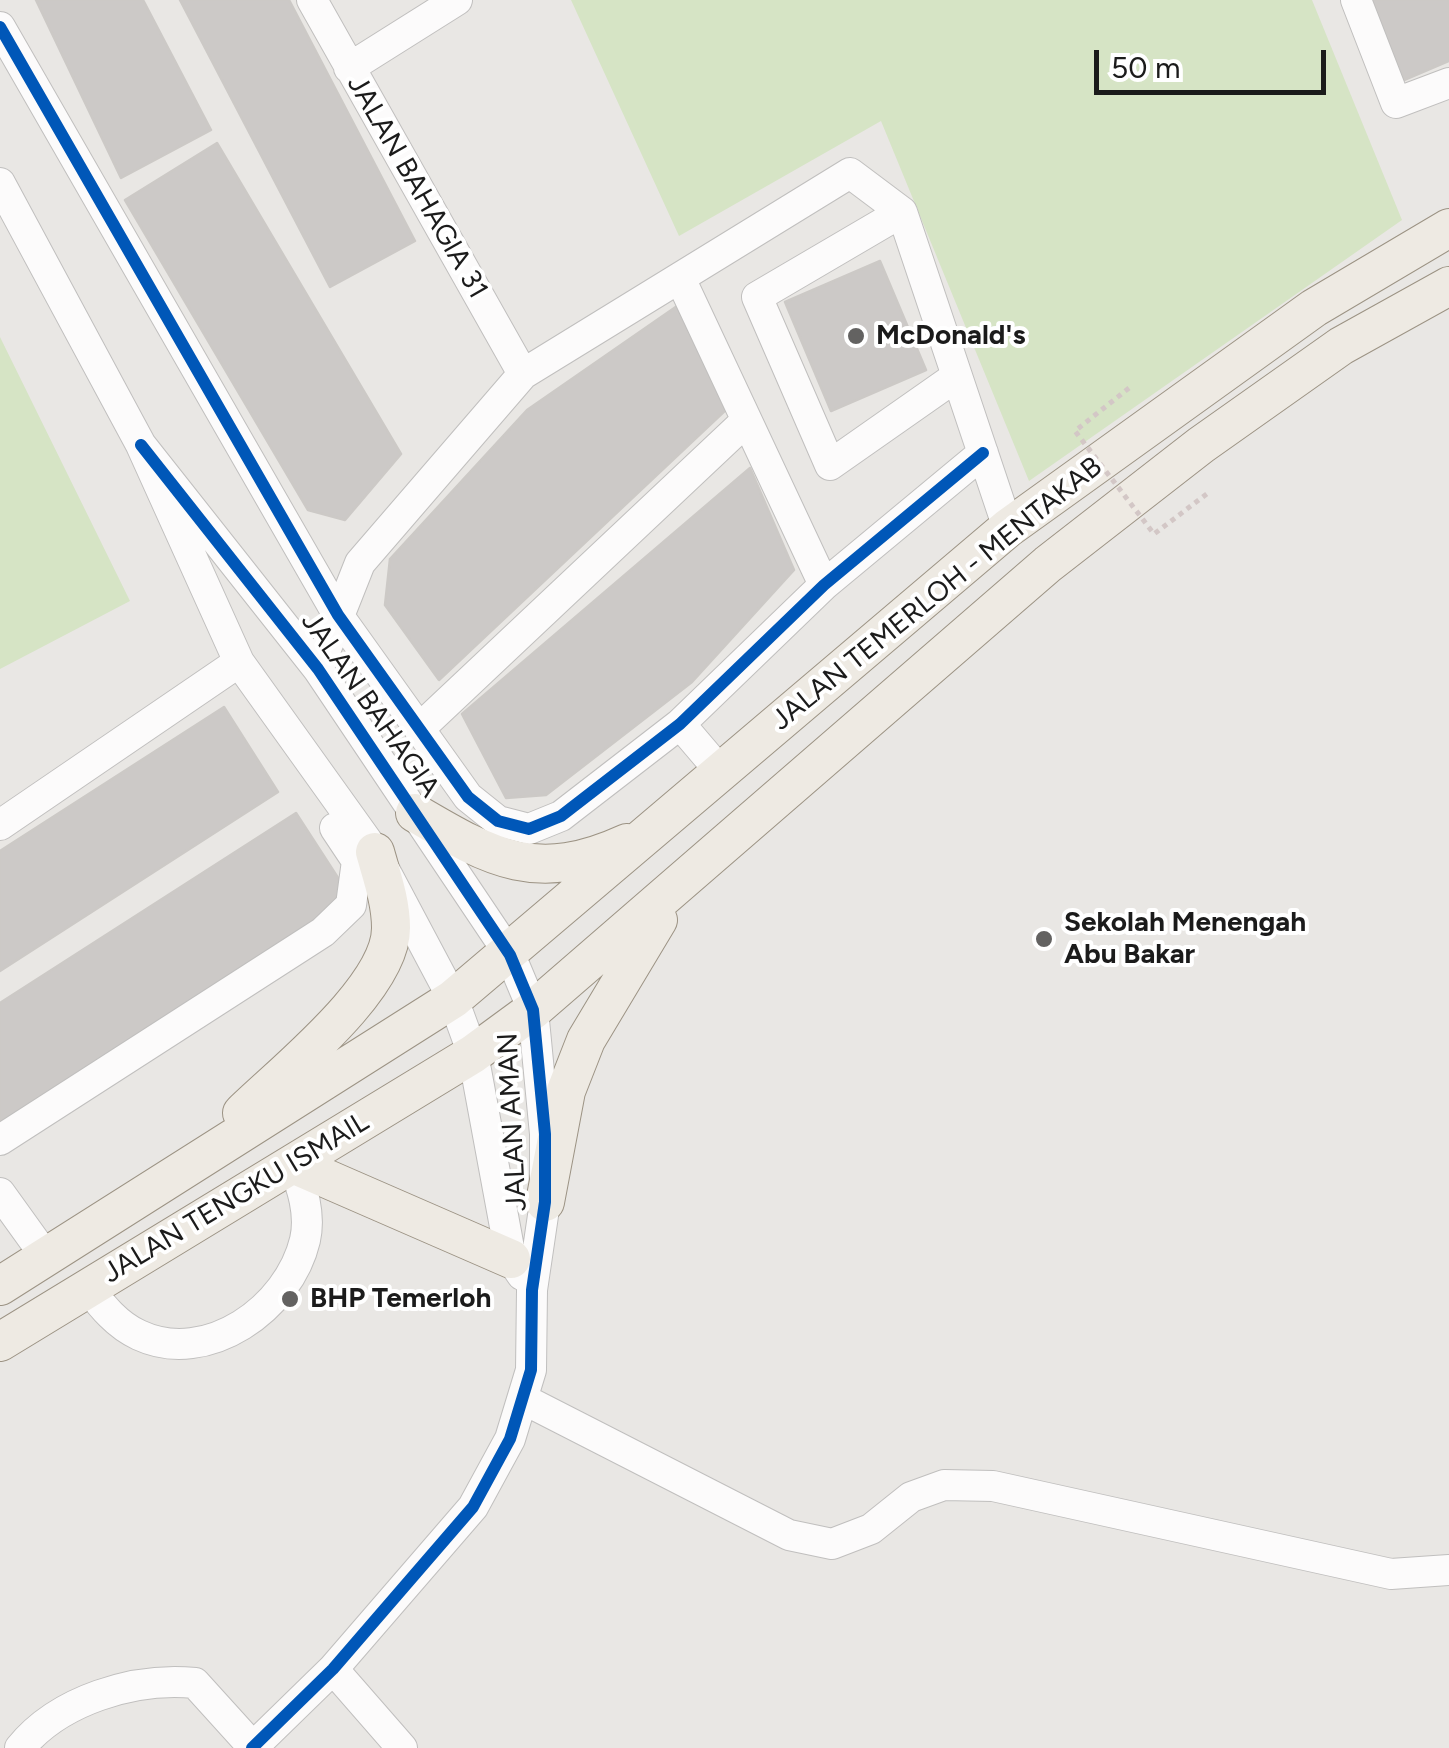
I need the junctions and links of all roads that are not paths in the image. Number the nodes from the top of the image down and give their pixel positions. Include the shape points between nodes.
1 (312, 0) edge
2 (457, 0) edge
3 (1356, 0) edge
4 (0, 27) edge
5 (349, 68) junction
6 (1449, 82) edge
7 (0, 183) edge
8 (902, 212) junction
9 (1449, 228) edge
10 (680, 278) junction
11 (1449, 286) edge
12 (523, 374) junction
13 (957, 376) junction
14 (745, 422) junction
15 (141, 445) junction
16 (983, 453) junction
17 (1008, 528) junction
18 (824, 585) junction
19 (338, 615) junction
20 (232, 667) junction
21 (318, 668) junction
22 (680, 724) junction
23 (419, 729) junction
24 (720, 771) junction
25 (415, 814) junction
26 (0, 825) edge
27 (644, 835) junction
28 (375, 852) junction
29 (688, 876) junction
30 (510, 955) junction
31 (454, 999) junction
32 (533, 1010) junction
33 (473, 1054) junction
34 (0, 1140) edge
35 (194, 1160) junction
36 (292, 1164) junction
37 (0, 1194) edge
38 (545, 1202) junction
39 (46, 1257) junction
40 (522, 1274) junction
41 (1, 1283) edge
42 (88, 1288) junction
43 (0, 1342) edge
44 (522, 1398) junction
45 (1449, 1570) edge
46 (333, 1669) junction
47 (20, 1748) edge
48 (252, 1748) edge
49 (402, 1748) edge

1 - 5 street, JALAN BAHAGIA 31
2 - 5 street
3 - 6 street via 1396,103
4 - 19 street
5 - 12 street, JALAN BAHAGIA 31
7 - 15 street, JALAN BAHAGIA
8 - 10 street via 850,173
8 - 13 street
8 - 13 street via 757,297 830,465
9 - 17 main road, JALAN TEMERLOH - MENTAKAB via 1314,308
10 - 12 street
10 - 14 street
11 - 29 main road, JALAN TEMERLOH - MENTAKAB via 1341,346 1186,457 1048,564
12 - 19 street via 360,563
13 - 16 street
14 - 18 street
14 - 23 street
15 - 20 street, JALAN BAHAGIA
15 - 21 street, JALAN BAHAGIA
16 - 17 street
16 - 18 street
17 - 24 main road, JALAN TEMERLOH - MENTAKAB
18 - 22 street
19 - 21 street
19 - 23 street
20 - 26 street
20 - 28 street, JALAN BAHAGIA
20 - 34 street via 357,861 351,905 323,932
21 - 25 street, JALAN BAHAGIA
22 - 23 street via 562,816 529,829 498,821 468,797
22 - 24 street
24 - 27 main road, JALAN TEMERLOH - MENTAKAB
25 - 27 main road via 501,860 556,863 604,853
25 - 30 street, JALAN BAHAGIA
27 - 30 main road, JALAN TEMERLOH - MENTAKAB
28 - 31 street, JALAN BAHAGIA
28 - 35 main road via 391,932 361,999
29 - 32 main road, JALAN TEMERLOH - MENTAKAB
29 - 38 main road via 586,1040 566,1092
30 - 31 main road, JALAN TEMERLOH - MENTAKAB
30 - 32 street, JALAN BAHAGIA
31 - 33 street, JALAN BAHAGIA
31 - 35 main road, JALAN TENGKU ISMAIL
32 - 33 main road, JALAN TEMERLOH - MENTAKAB
32 - 38 street, JALAN AMAN
33 - 36 main road, JALAN TENGKU ISMAIL
33 - 40 street, JALAN BAHAGIA
35 - 39 main road, JALAN TENGKU ISMAIL
36 - 40 main road
36 - 42 main road, JALAN TENGKU ISMAIL
36 - 42 street via 305,1196 306,1239 287,1281 253,1318 213,1340 169,1344 109,1314
37 - 39 street
38 - 40 street, JALAN AMAN
39 - 41 main road, JALAN TENGKU ISMAIL
40 - 44 street via 531,1370
42 - 43 main road, JALAN TENGKU ISMAIL
44 - 45 street via 788,1534 832,1544 871,1530 911,1498 944,1485 993,1486 1391,1574
44 - 46 street via 510,1439 473,1507
46 - 48 street
46 - 49 street
47 - 48 street via 38,1726 104,1694 161,1680 194,1682

